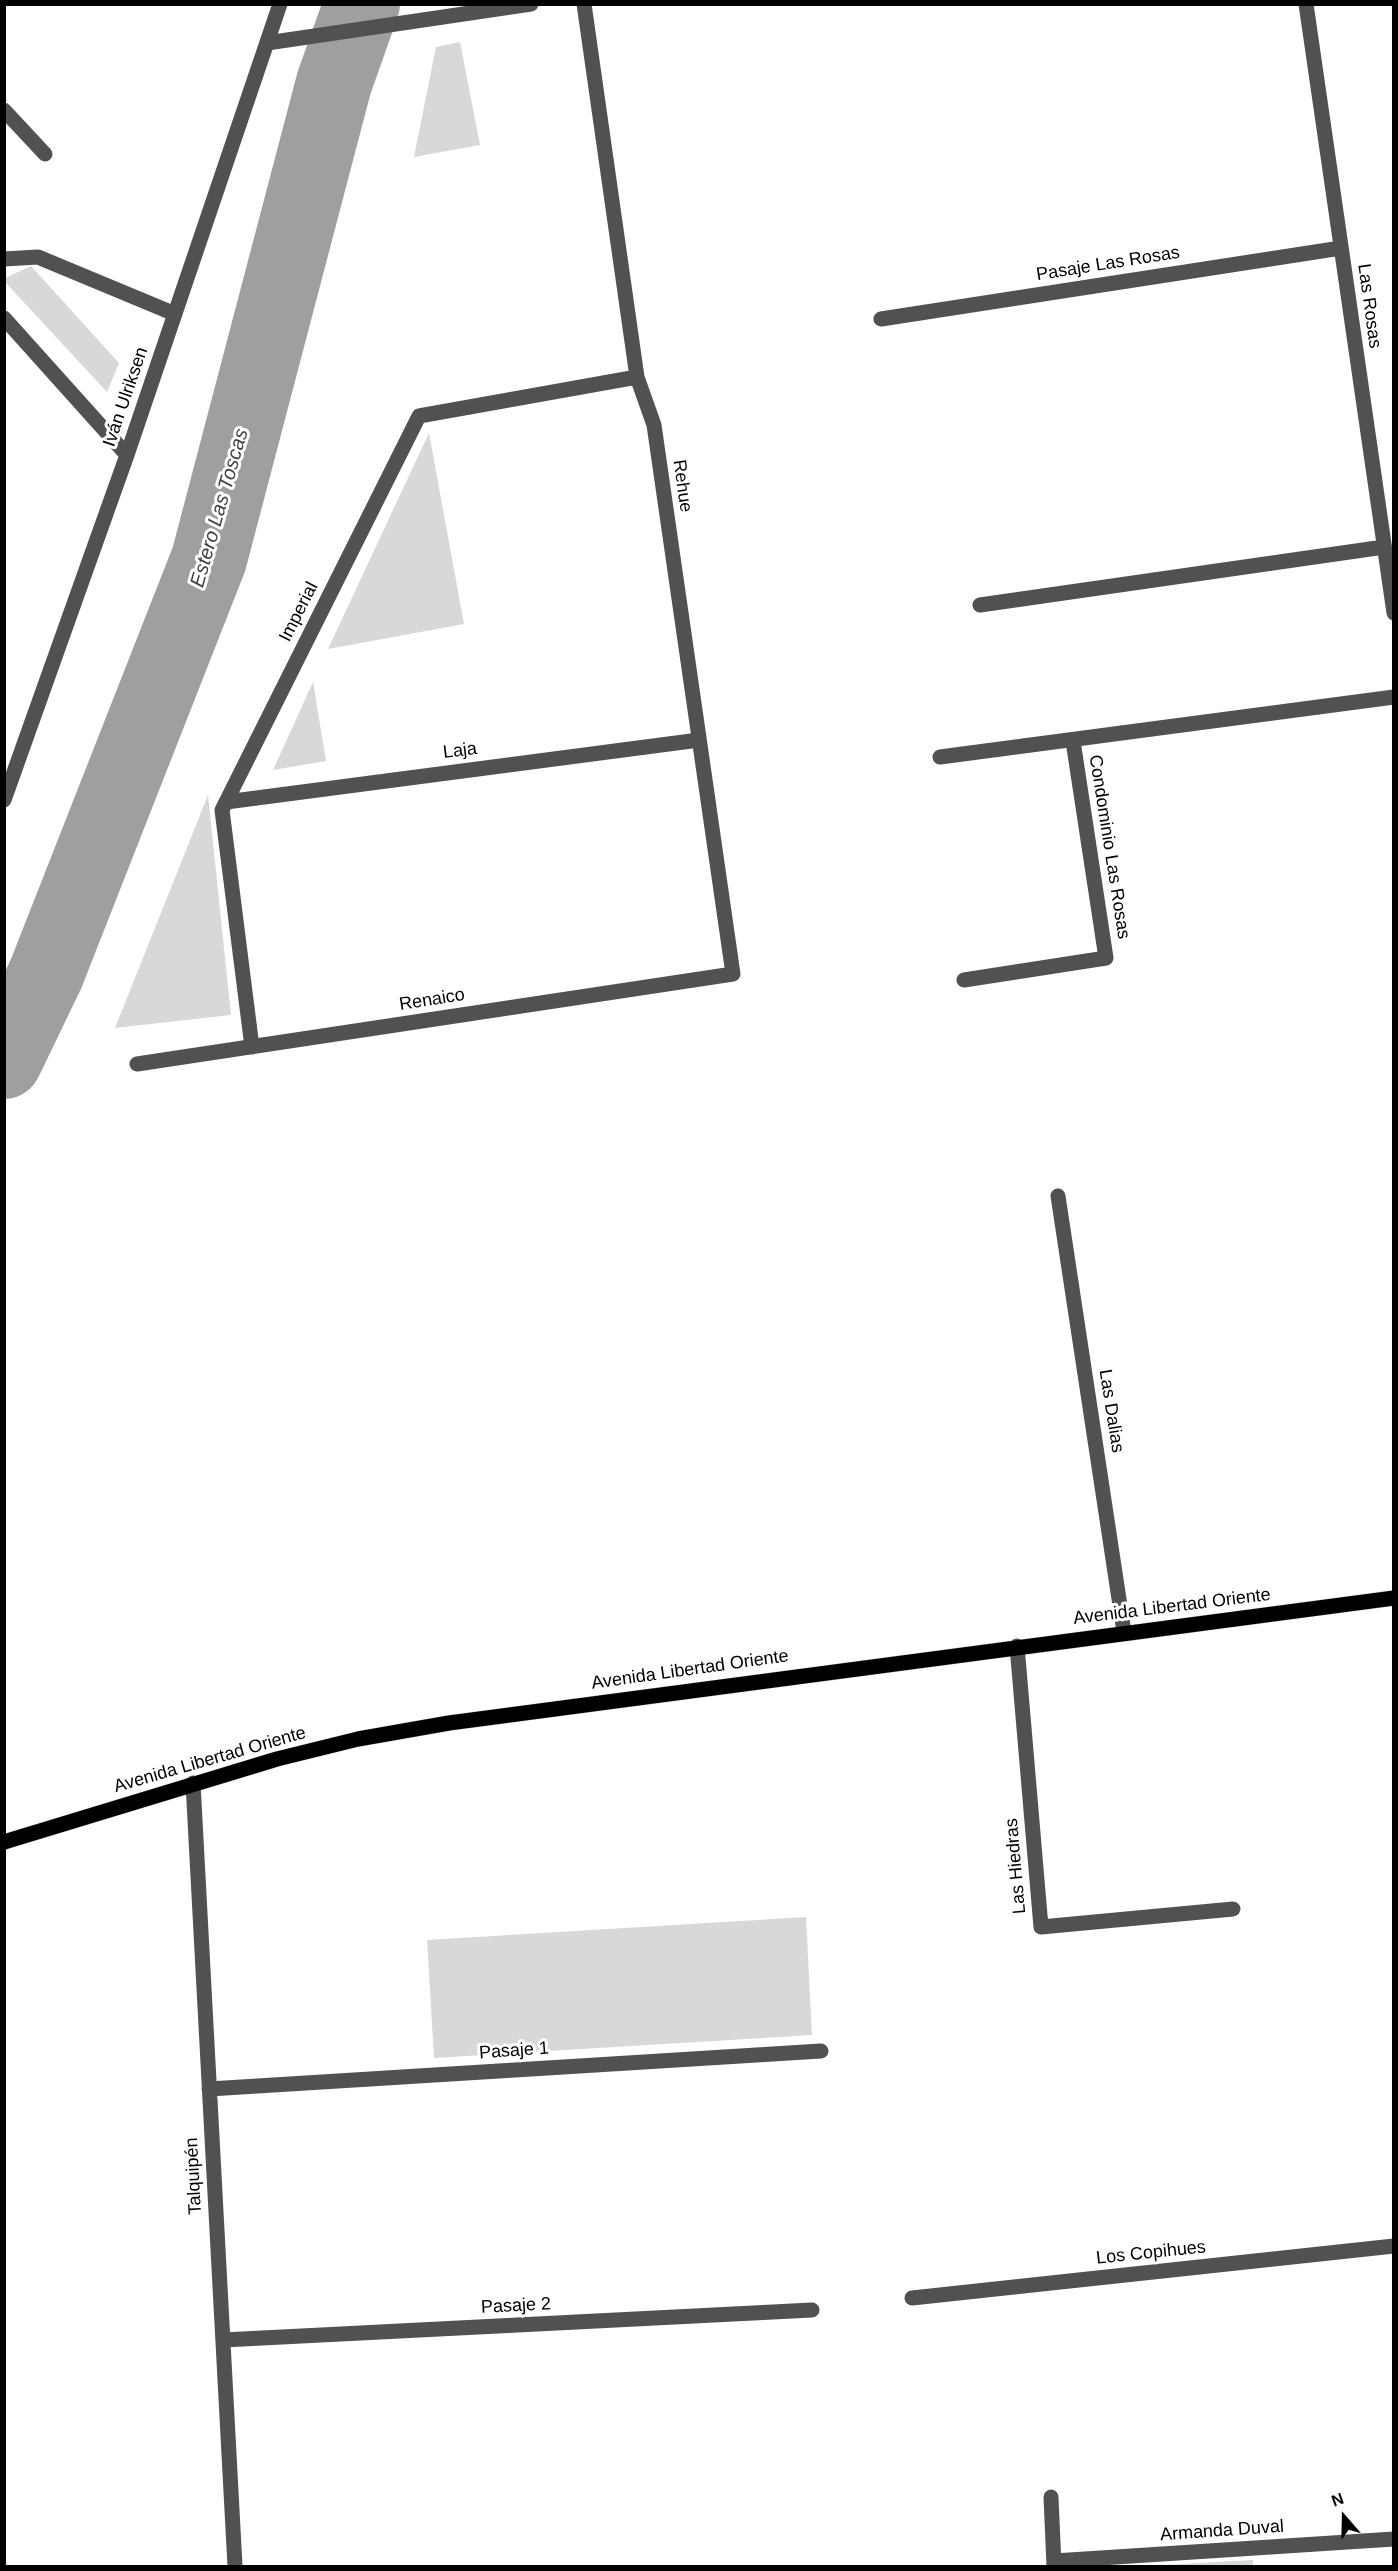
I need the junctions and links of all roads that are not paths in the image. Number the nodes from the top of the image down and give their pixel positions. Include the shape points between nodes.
1 (280, 4) edge
2 (531, 4) edge
3 (584, 4) edge
4 (1306, 4) edge
5 (267, 43) junction
6 (4, 110) edge
7 (45, 154) dead end
8 (1341, 248) junction
9 (4, 259) edge
10 (175, 314) junction
11 (4, 318) edge
12 (881, 319) dead end
13 (637, 376) junction
14 (127, 455) junction
15 (1384, 548) junction
16 (980, 605) dead end
17 (1394, 613) edge
18 (1394, 696) edge
19 (699, 740) junction
20 (1073, 741) junction
21 (940, 758) dead end
22 (5, 799) edge
23 (226, 802) junction
24 (733, 974) joint
25 (964, 981) dead end
26 (252, 1047) junction
27 (137, 1064) dead end
28 (1058, 1196) dead end
29 (1394, 1598) edge
30 (1125, 1632) junction
31 (1017, 1646) junction
32 (193, 1783) junction
33 (4, 1842) edge
34 (1233, 1909) dead end
35 (821, 2051) dead end
36 (209, 2089) junction
37 (1394, 2246) edge
38 (912, 2298) dead end
39 (812, 2310) dead end
40 (223, 2340) junction
41 (1050, 2497) dead end
42 (1394, 2539) edge
43 (1054, 2564) edge
44 (235, 2566) edge

1 - 5 street, Iván Ulriksen
2 - 5 street
3 - 13 street, Rehue
4 - 8 street, Las Rosas
5 - 10 street, Iván Ulriksen
6 - 7 street
8 - 12 street, Pasaje Las Rosas
8 - 15 street, Las Rosas
9 - 10 street via 38,257
10 - 14 street, Iván Ulriksen
11 - 14 street
13 - 19 street, Rehue via 654,425
13 - 23 street, Imperial via 419,416
14 - 22 street, Iván Ulriksen
15 - 16 street
15 - 17 street, Las Rosas
18 - 20 street, Condominio Las Rosas
19 - 23 street, Laja
19 - 24 street, Rehue
20 - 21 street, Condominio Las Rosas
20 - 25 street, Condominio Las Rosas via 1106,958
23 - 26 street, Imperial via 222,810
24 - 26 street, Renaico
26 - 27 street, Renaico
28 - 30 street, Las Dalias
29 - 30 main road, Avenida Libertad Oriente
30 - 31 main road, Avenida Libertad Oriente
31 - 32 main road, Avenida Libertad Oriente via 449,1723 358,1739
31 - 34 street, Las Hiedras via 1041,1927
32 - 33 main road, Avenida Libertad Oriente
32 - 36 street, Talquipén
35 - 36 street, Pasaje 1
36 - 40 street, Talquipén
37 - 38 street, Los Copihues
39 - 40 street, Pasaje 2
40 - 44 street, Talquipén
41 - 43 street
42 - 43 street, Armanda Duval

